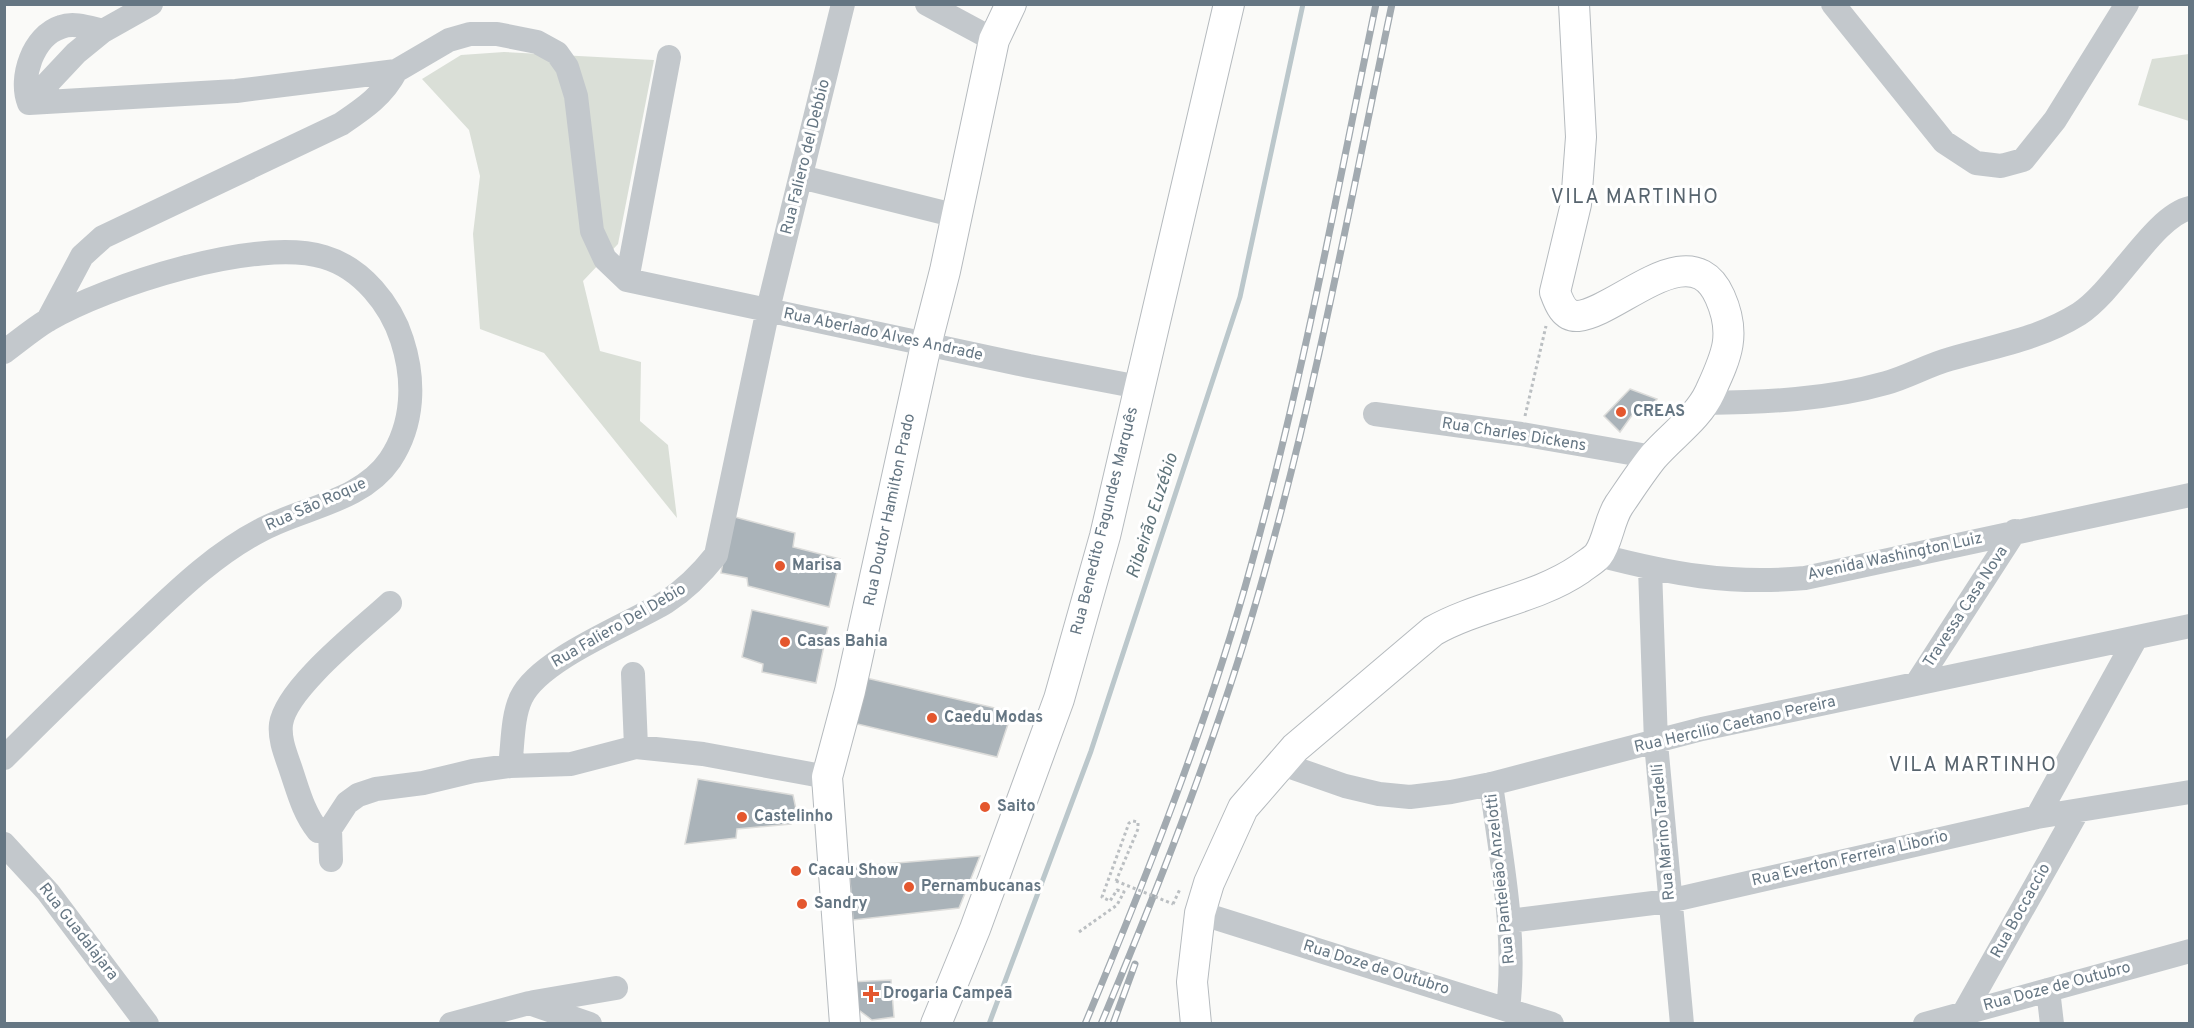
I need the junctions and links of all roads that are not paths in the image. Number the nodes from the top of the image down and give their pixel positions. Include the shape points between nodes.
1 (151, 4) edge
2 (843, 4) edge
3 (927, 4) edge
4 (1011, 4) edge
5 (1229, 4) edge
6 (1574, 4) edge
7 (1833, 4) edge
8 (2127, 4) edge
9 (103, 31) junction
10 (994, 40) junction
11 (669, 57) dead end
12 (396, 71) junction
13 (29, 103) junction
14 (801, 177) junction
15 (2190, 208) edge
16 (957, 216) junction
17 (627, 280) junction
18 (768, 309) junction
19 (48, 320) junction
20 (926, 345) junction
21 (4, 352) edge
22 (1139, 387) junction
23 (1705, 403) junction
24 (1375, 414) dead end
25 (1653, 457) junction
26 (2190, 495) edge
27 (2015, 531) junction
28 (1598, 555) junction
29 (1650, 568) junction
30 (390, 603) dead end
31 (2190, 626) edge
32 (2136, 638) junction
33 (633, 674) dead end
34 (1917, 683) junction
35 (1656, 743) junction
36 (636, 747) junction
37 (4, 758) edge
38 (1282, 764) junction
39 (510, 766) junction
40 (827, 777) junction
41 (1491, 784) junction
42 (2190, 792) edge
43 (2077, 812) junction
44 (2037, 817) junction
45 (330, 829) junction
46 (4, 844) edge
47 (331, 860) dead end
48 (1669, 901) junction
49 (1187, 908) junction
50 (1509, 921) junction
51 (2190, 951) edge
52 (616, 988) dead end
53 (2048, 990) junction
54 (529, 1002) junction
55 (1508, 1009) junction
56 (1965, 1011) junction
57 (847, 1021) edge
58 (147, 1023) edge
59 (452, 1023) edge
60 (590, 1023) edge
61 (936, 1023) edge
62 (1196, 1023) edge
63 (1552, 1023) edge
64 (1682, 1023) edge
65 (1925, 1023) edge
66 (2052, 1023) edge

1 - 9 street
2 - 14 street, Rua Faliero del Debbio
3 - 10 street
4 - 10 main road, Rua Doutor Hamilton Prado
5 - 22 main road, Rua Benedito Fagundes Marquês
6 - 23 main road via 1581,137 1576,204 1554,292 1565,312 1576,316 1670,273 1688,271 1706,277 1716,288 1727,314 1730,336 1725,359
7 - 8 street via 1944,142 1976,163 2001,166 2023,160 2055,120
9 - 13 street via 76,53
9 - 13 street via 73,25 47,34 27,70 24,84
10 - 16 main road, Rua Doutor Hamilton Prado
11 - 17 street
12 - 13 street via 236,91
12 - 17 street via 449,40 470,34 527,40 557,53 567,67 576,96 592,231 606,260
12 - 19 street via 375,100 341,124 103,237 82,256
14 - 16 street
14 - 18 street, Rua Faliero del Debbio
15 - 23 street via 2162,223 2112,286 2079,314 2026,340 1948,360 1887,383 1826,396 1786,402
16 - 20 main road, Rua Doutor Hamilton Prado
17 - 18 street, Rua Aberlado Alves Andrade
18 - 20 street, Rua Aberlado Alves Andrade
18 - 39 street, Rua Faliero Del Debio via 716,555 697,579 666,601 554,662 531,683 521,698
19 - 21 street
19 - 37 street, Rua São Roque via 120,287 195,265 279,251 324,257 360,275 395,317 412,376 410,406 404,431 390,460 370,482 265,528 205,566
20 - 22 street, Rua Aberlado Alves Andrade
20 - 40 main road, Rua Doutor Hamilton Prado via 850,691
22 - 61 main road, Rua Benedito Fagundes Marquês via 1105,536 1059,699 975,929
23 - 25 main road
24 - 25 street, Rua Charles Dickens
25 - 28 main road via 1617,508
26 - 27 street, Avenida Washington Luiz
27 - 29 street, Avenida Washington Luiz via 1796,579 1724,581
27 - 34 street, Travessa Casa Nova
28 - 29 street, Avenida Washington Luiz
28 - 38 main road via 1578,570 1539,588 1433,631 1325,721
29 - 35 street, Rua Marino Tardelli
30 - 45 street via 289,701 281,723 281,740 306,816 318,831
31 - 32 street, Rua Hercilio Caetano Pereira
32 - 34 street, Rua Hercilio Caetano Pereira
32 - 44 street
33 - 36 street
34 - 35 street, Rua Hercilio Caetano Pereira via 1702,729
35 - 41 street, Rua Hercilio Caetano Pereira
35 - 48 street, Rua Marino Tardelli
36 - 39 street via 571,764
36 - 40 street
38 - 41 street, Rua Hercilio Caetano Pereira via 1345,786 1400,796
38 - 49 main road via 1243,808 1209,883
39 - 45 street via 376,789 346,803
40 - 57 main road, Rua Doutor Hamilton Prado
41 - 50 street, Rua Panteleão Anzelotti
42 - 43 street, Rua Everton Ferreira Liborio
43 - 44 street, Rua Everton Ferreira Liborio
43 - 56 street, Rua Boccaccio
44 - 48 street, Rua Everton Ferreira Liborio
45 - 47 street
46 - 58 street, Rua Guadalajara via 48,892
48 - 50 street, Rua Everton Ferreira Liborio
48 - 64 street, Rua Marino Tardelli
49 - 55 street, Rua Doze de Outubro
49 - 62 main road
50 - 55 street, Rua Panteleão Anzelotti
51 - 53 street, Rua Doze de Outubro
52 - 54 street
53 - 56 street, Rua Doze de Outubro
53 - 66 street
54 - 59 street
54 - 60 street
55 - 63 street, Rua Doze de Outubro
56 - 65 street, Rua Doze de Outubro

